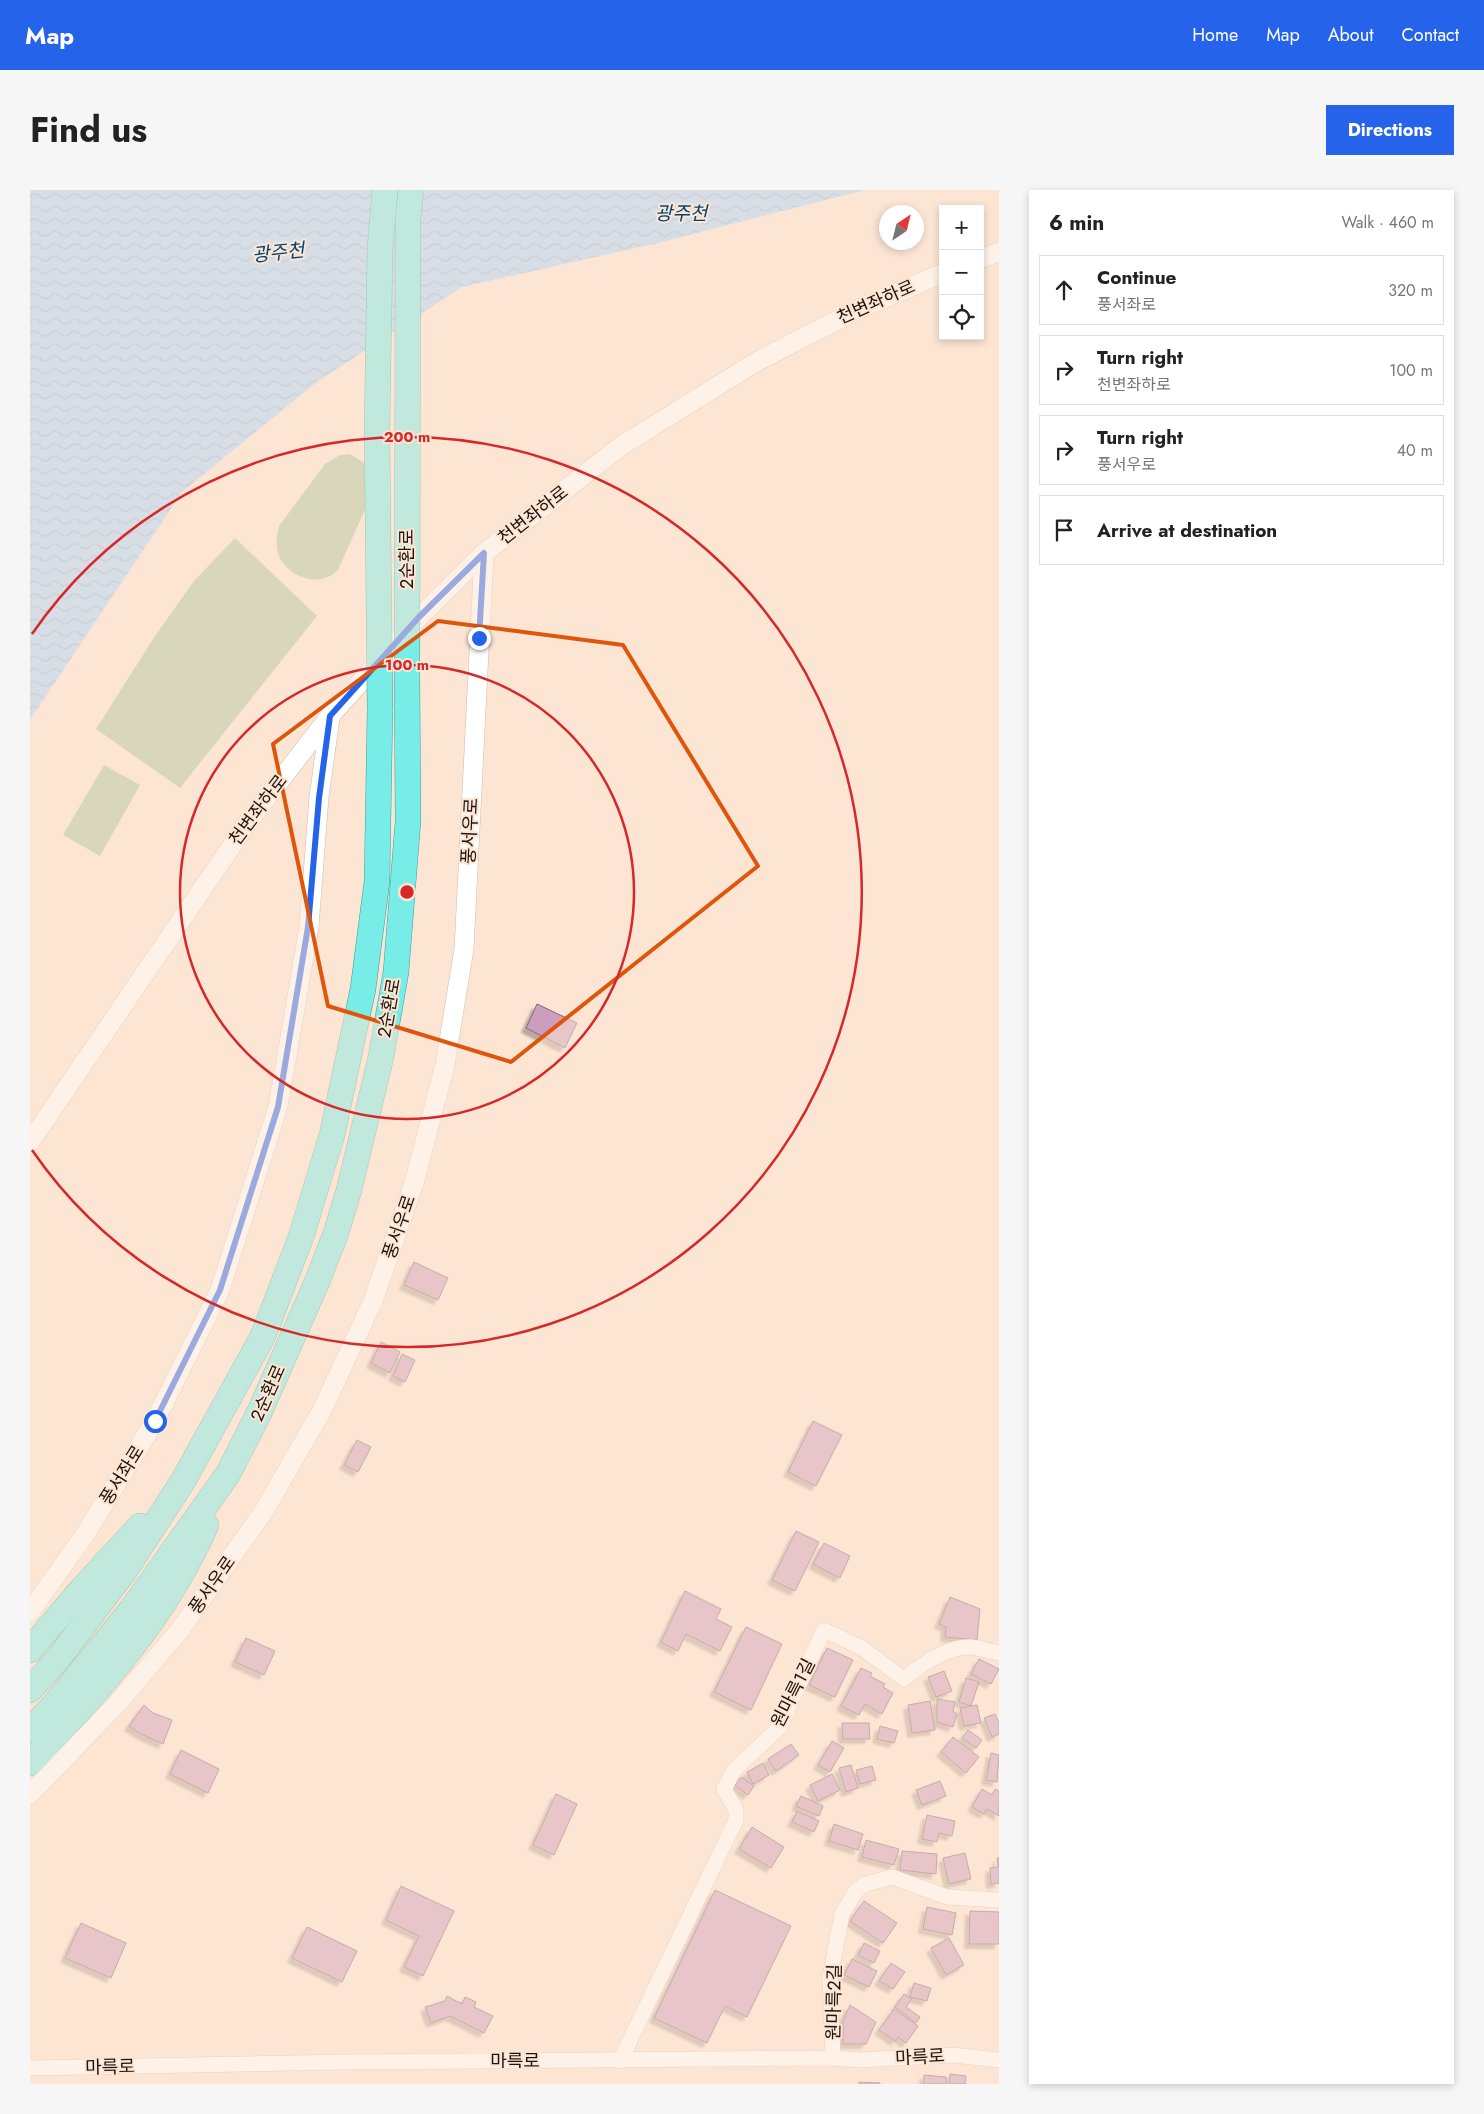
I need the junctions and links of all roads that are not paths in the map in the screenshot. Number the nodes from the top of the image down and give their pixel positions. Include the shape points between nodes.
1 (385, 190) edge
2 (411, 190) edge
3 (999, 252) edge
4 (984, 258) edge
5 (939, 275) edge
6 (484, 553) junction
7 (330, 716) junction
8 (30, 1142) edge
9 (228, 1474) junction
10 (183, 1481) junction
11 (30, 1612) edge
12 (30, 1650) edge
13 (999, 1653) edge
14 (30, 1690) edge
15 (30, 1730) edge
16 (30, 1764) edge
17 (30, 1794) edge
18 (999, 1900) edge
19 (833, 2058) junction
20 (999, 2060) edge
21 (620, 2061) junction
22 (30, 2068) edge

1 - 10 highway, 2순환로, bridge via 380,248 377,430 380,709 377,881 363,989 332,1135 301,1237 263,1336
2 - 9 highway, 2순환로, bridge via 408,217 408,820 396,972 378,1066 336,1233 259,1413
3 - 4 street
5 - 6 street, 천변좌하로 via 854,312 756,362 621,446
6 - 7 street, 천변좌하로 via 419,617
6 - 17 street, 풍서우로 via 464,949 445,1065 414,1184 373,1301 322,1410 264,1511 180,1630 117,1704
7 - 8 street, 천변좌하로 via 248,822
7 - 11 street, 풍서좌로 via 308,927 278,1107 220,1290 155,1421 86,1533
9 - 15 highway, 2순환로 via 131,1610
9 - 16 highway via 185,1567 131,1649
10 - 12 highway
10 - 14 highway, 2순환로 via 124,1572
13 - 21 street, 원마륵1길 via 971,1647 945,1653 904,1679 862,1648 824,1630 779,1728 734,1770 724,1789 736,1810 736,1820
18 - 19 street, 원마륵2길 via 947,1897 892,1877 856,1890 842,1914 830,1978
19 - 20 street, 마륵로 via 861,2060 953,2055
19 - 21 street, 마륵로
21 - 22 street, 마륵로

